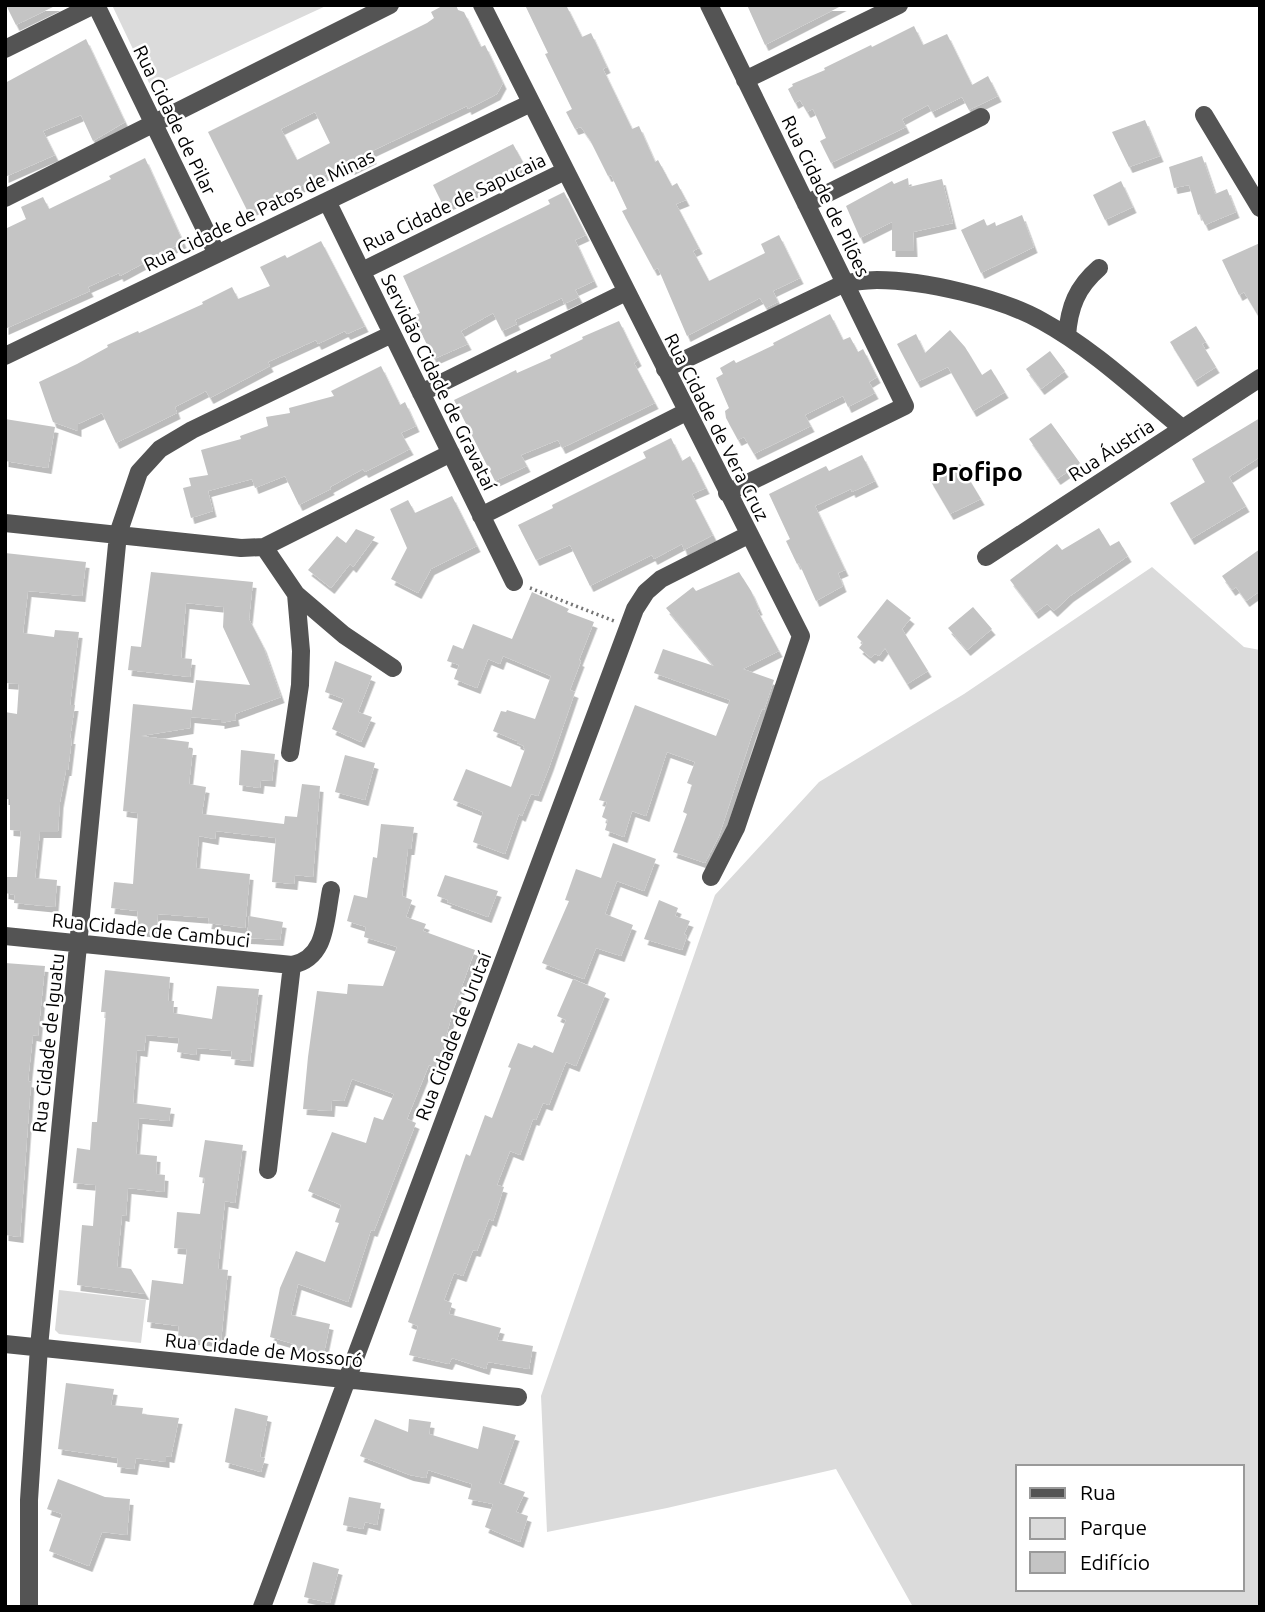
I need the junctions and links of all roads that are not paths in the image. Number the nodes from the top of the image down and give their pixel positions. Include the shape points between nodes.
1 (95, 5) edge
2 (390, 5) edge
3 (482, 5) edge
4 (709, 5) edge
5 (899, 5) edge
6 (5, 49) edge
7 (746, 80) junction
8 (531, 103) junction
9 (1204, 115) dead end
10 (981, 117) dead end
11 (153, 124) junction
12 (565, 171) junction
13 (5, 198) edge
14 (327, 201) junction
15 (807, 204) junction
16 (1260, 208) edge
17 (217, 254) junction
18 (1099, 268) dead end
19 (362, 271) junction
20 (845, 283) junction
21 (626, 292) junction
22 (392, 334) junction
23 (1067, 336) junction
24 (5, 356) edge
25 (665, 369) junction
26 (1260, 378) edge
27 (421, 393) junction
28 (686, 412) junction
29 (1182, 428) junction
30 (450, 453) junction
31 (727, 493) junction
32 (481, 516) junction
33 (5, 523) edge
34 (118, 534) junction
35 (748, 535) junction
36 (264, 547) junction
37 (986, 557) dead end
38 (514, 582) road end
39 (296, 594) junction
40 (393, 668) dead end
41 (290, 753) dead end
42 (711, 877) dead end
43 (331, 890) dead end
44 (5, 936) edge
45 (78, 943) junction
46 (292, 965) junction
47 (268, 1170) dead end
48 (5, 1344) edge
49 (39, 1347) junction
50 (346, 1380) junction
51 (518, 1397) dead end
52 (29, 1605) edge
53 (262, 1607) edge

1 - 6 street
1 - 11 street, Rua Cidade de Pilar
2 - 11 street
3 - 8 street, Rua Cidade de Vera Cruz
4 - 7 street, Rua Cidade de Pilões
5 - 7 street
7 - 15 street, Rua Cidade de Pilões
8 - 12 street, Rua Cidade de Vera Cruz
8 - 14 street, Rua Cidade de Patos de Minas
9 - 16 street
10 - 15 street
11 - 13 street
11 - 17 street, Rua Cidade de Pilar
12 - 19 street, Rua Cidade de Sapucaia
12 - 21 street, Rua Cidade de Vera Cruz
14 - 17 street, Rua Cidade de Patos de Minas
14 - 19 street, Servidão Cidade de Gravataí
15 - 20 street, Rua Cidade de Pilões
17 - 24 street, Rua Cidade de Patos de Minas
18 - 23 street via 1074,298
19 - 22 street, Servidão Cidade de Gravataí
20 - 23 street via 917,283 959,292 1027,314
20 - 25 street
20 - 31 street, Rua Cidade de Pilões via 905,406
21 - 25 street, Rua Cidade de Vera Cruz
21 - 27 street
22 - 27 street, Servidão Cidade de Gravataí
22 - 34 street, Rua Cidade de Iguatu via 176,439 139,472
23 - 29 street
25 - 28 street, Rua Cidade de Vera Cruz
26 - 29 street, Rua Áustria
27 - 30 street, Servidão Cidade de Gravataí
28 - 31 street, Rua Cidade de Vera Cruz
28 - 32 street
29 - 37 street, Rua Áustria
30 - 32 street, Servidão Cidade de Gravataí
30 - 36 street
31 - 35 street, Rua Cidade de Vera Cruz
32 - 38 street, Servidão Cidade de Gravataí
33 - 34 street
34 - 36 street
34 - 45 street, Rua Cidade de Iguatu
35 - 42 street, Rua Cidade de Vera Cruz via 800,636 736,828
35 - 50 street, Rua Cidade de Urutaí via 662,579 635,609
36 - 39 street
39 - 40 street
39 - 41 street via 300,685
43 - 46 street via 320,945 312,957
44 - 45 street, Rua Cidade de Cambuci
45 - 46 street, Rua Cidade de Cambuci
45 - 49 street, Rua Cidade de Iguatu
46 - 47 street
48 - 49 street, Rua Cidade de Mossoró
49 - 50 street, Rua Cidade de Mossoró
49 - 52 street, Rua Cidade de Iguatu via 29,1500
50 - 51 street, Rua Cidade de Mossoró
50 - 53 street, Rua Cidade de Urutaí

